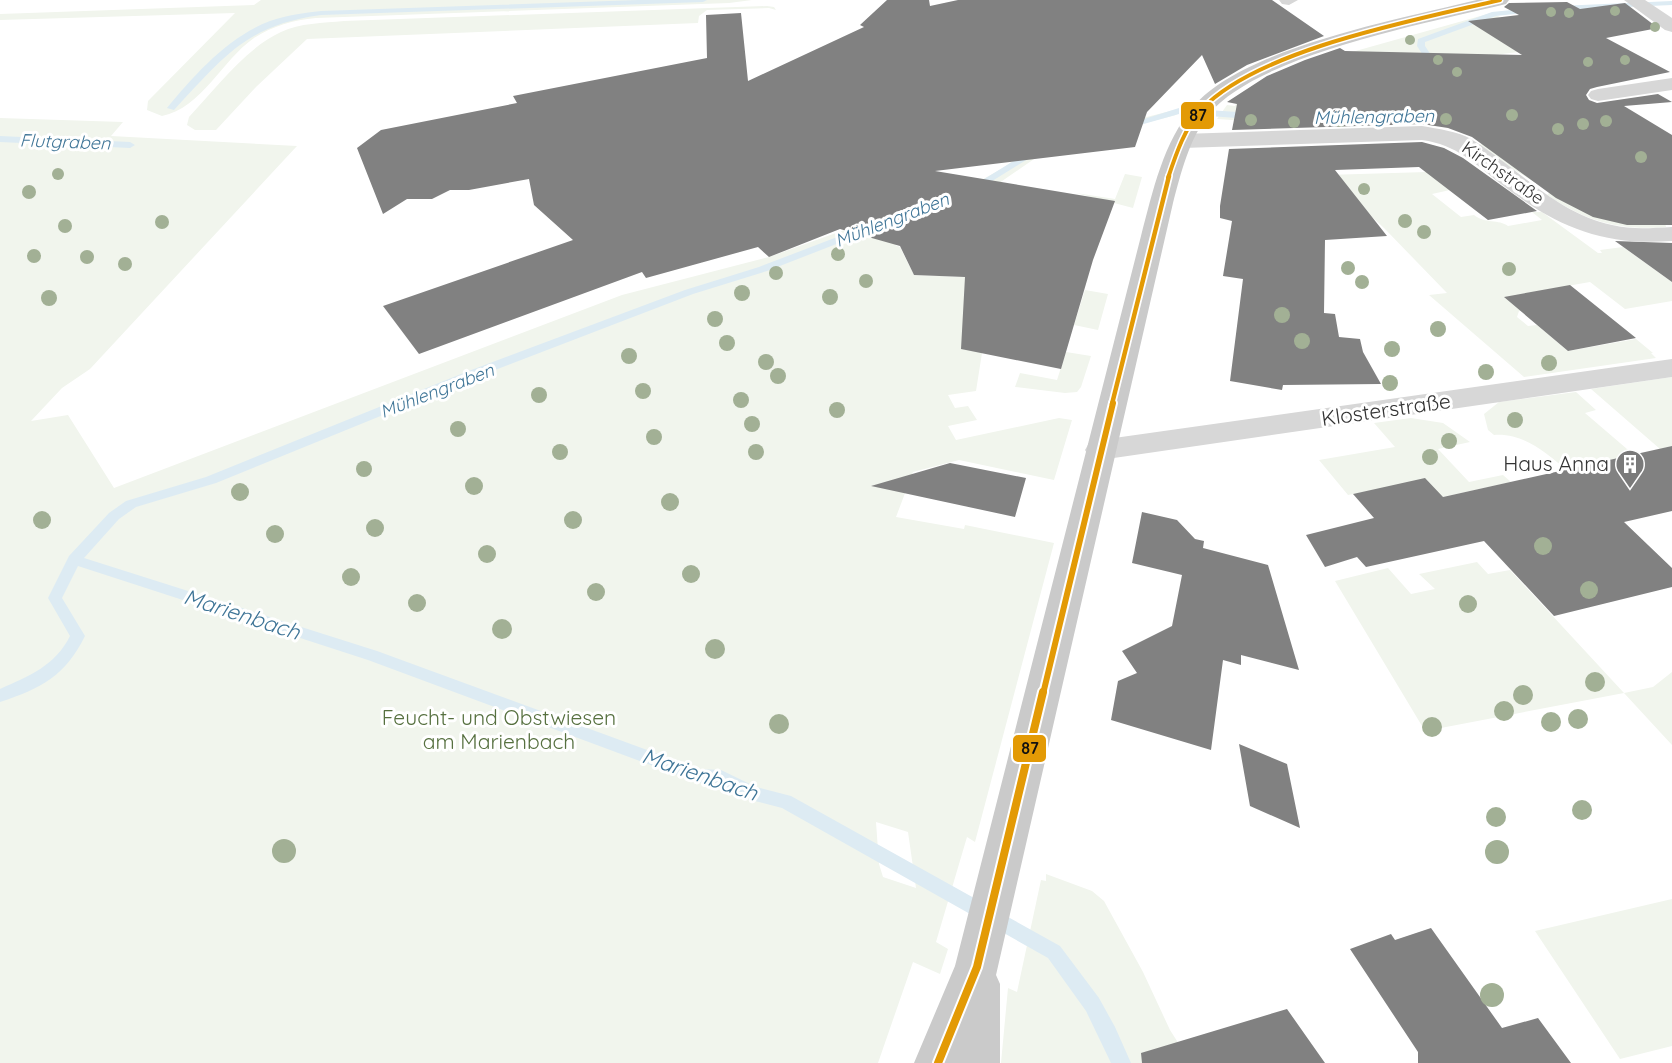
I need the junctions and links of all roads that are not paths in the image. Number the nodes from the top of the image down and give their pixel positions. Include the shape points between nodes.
1 (1500, 0) edge
2 (1638, 3) edge
3 (1672, 26) edge
4 (1672, 84) edge
5 (1598, 95) dead end
6 (1183, 141) junction
7 (1672, 234) edge
8 (1672, 368) edge
9 (1100, 450) junction
10 (977, 967) junction
11 (938, 1063) edge
12 (976, 1063) edge

1 - 6 main road via 1357,37 1262,69 1232,83 1199,112
2 - 3 street
4 - 5 street
6 - 7 street, Kirchstraße via 1422,133 1443,136 1462,143 1579,225 1646,237
6 - 9 main road via 1168,176
8 - 9 street, Klosterstraße
9 - 10 main road
10 - 11 main road
10 - 12 main road

